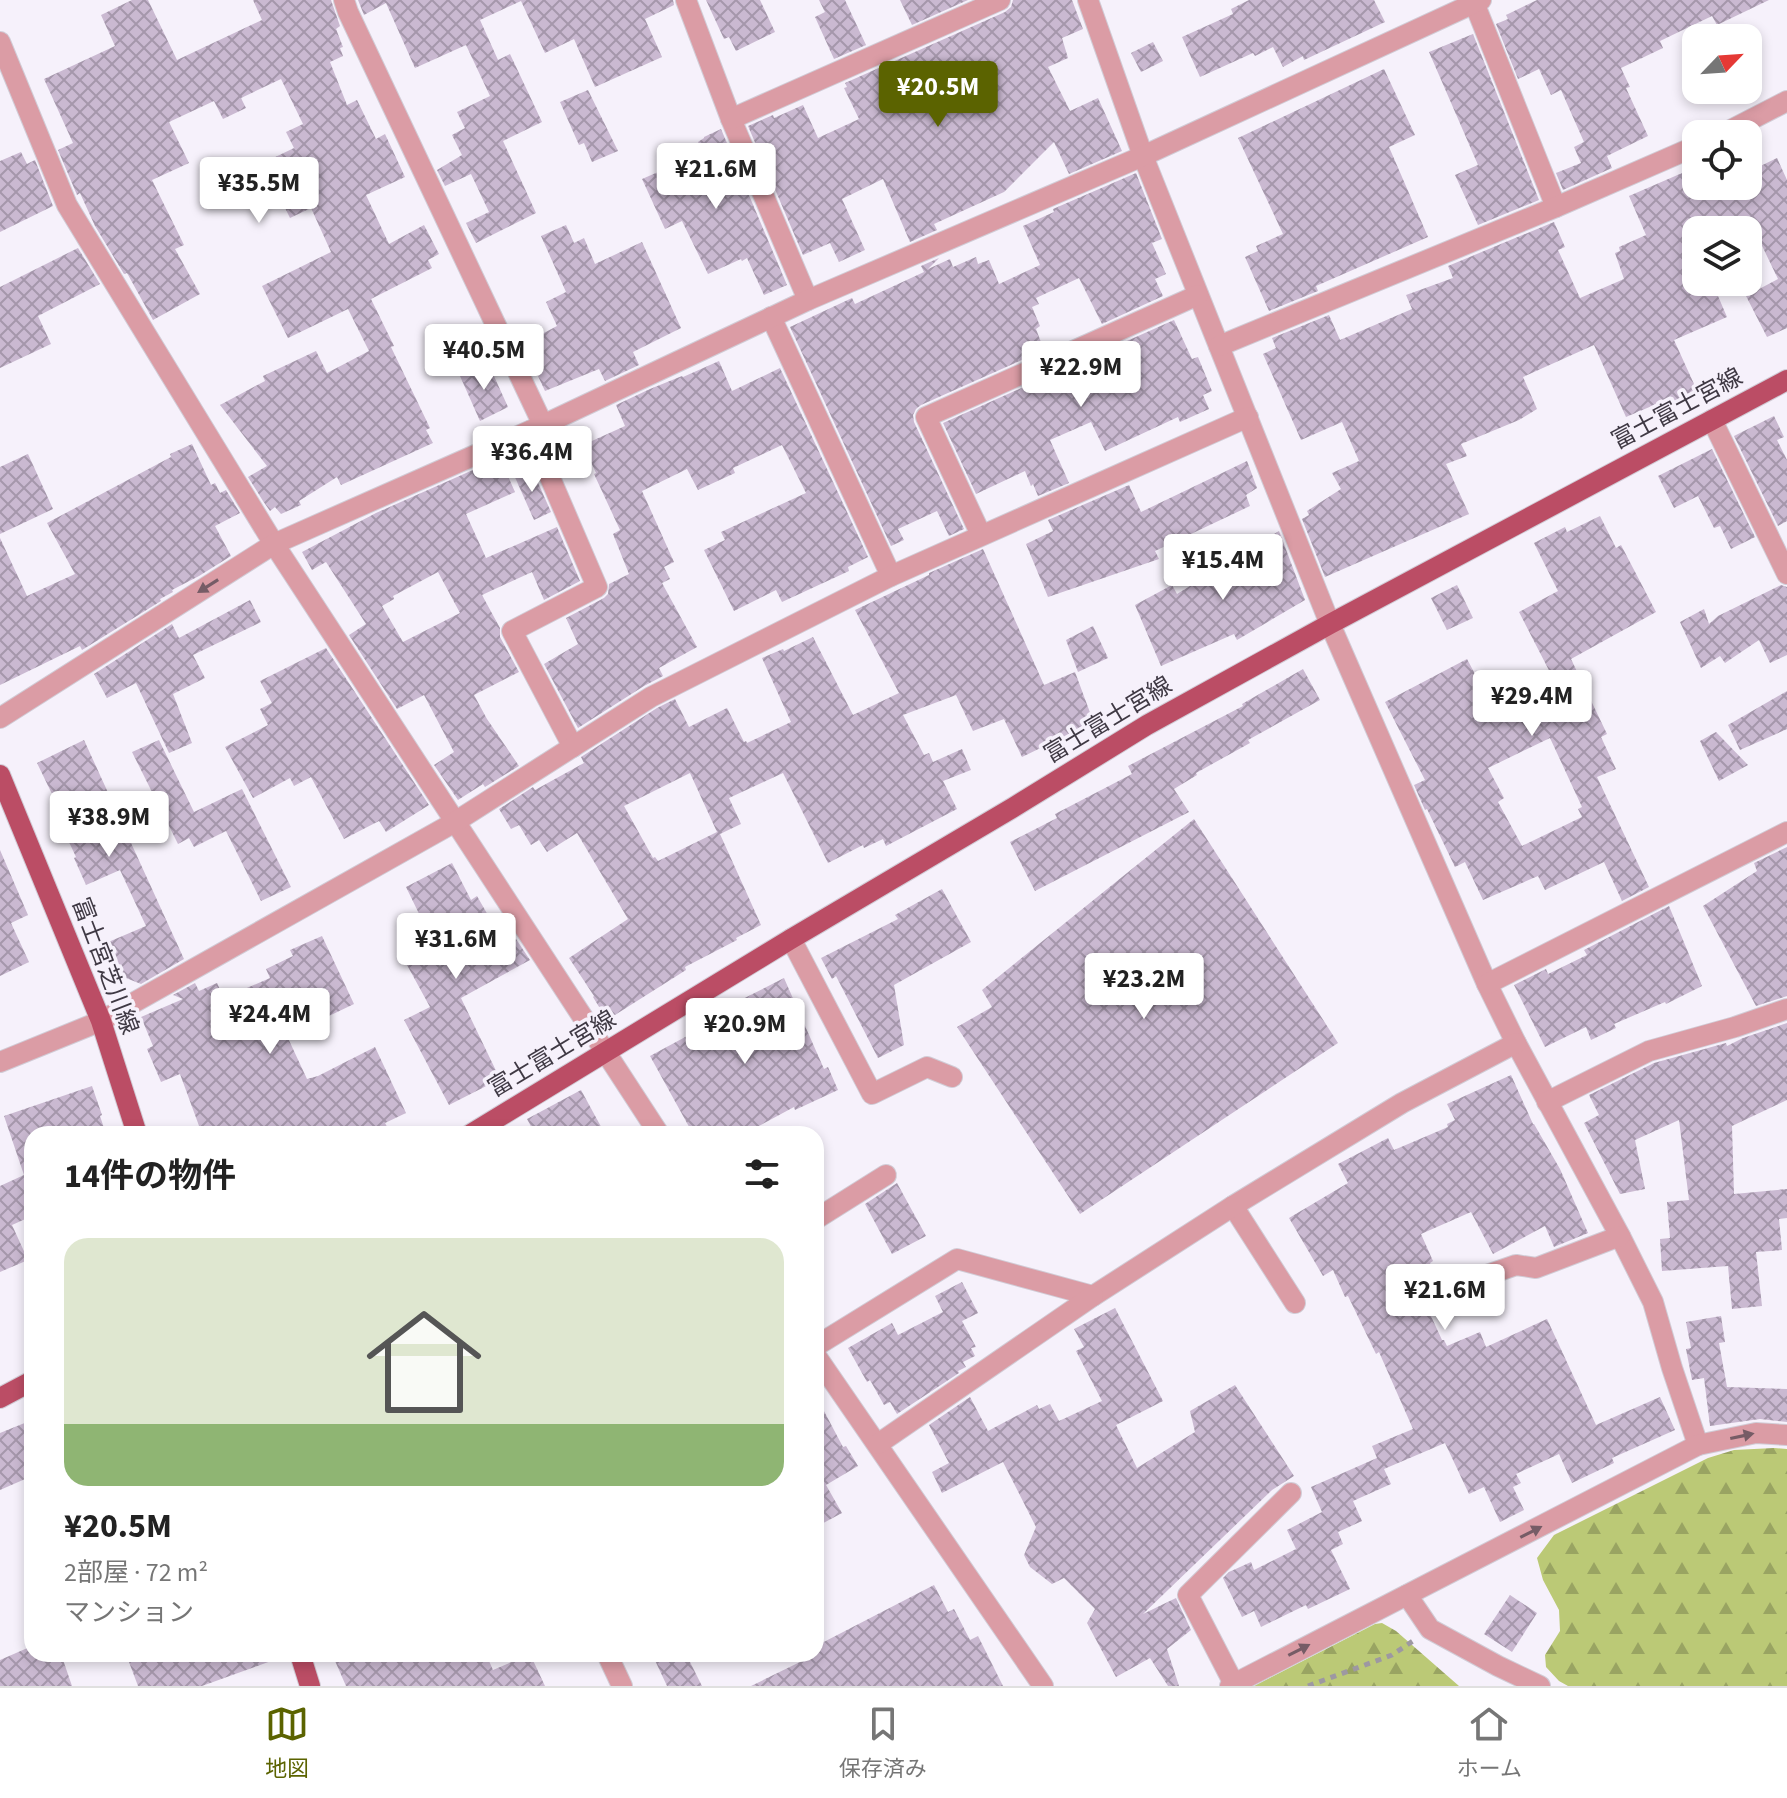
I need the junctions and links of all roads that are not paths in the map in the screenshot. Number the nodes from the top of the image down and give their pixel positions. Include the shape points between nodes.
1 (344, 0) edge
2 (686, 0) edge
3 (1000, 0) edge
4 (1088, 0) edge
5 (1476, 1) edge
6 (0, 42) edge
7 (1787, 101) edge
8 (731, 119) junction
9 (1750, 120) edge
10 (1682, 152) edge
11 (1143, 156) junction
12 (1556, 207) junction
13 (1198, 295) junction
14 (808, 300) junction
15 (771, 317) junction
16 (1219, 346) junction
17 (1787, 380) edge
18 (1248, 417) junction
19 (1712, 420) junction
20 (536, 428) junction
21 (981, 535) junction
22 (274, 544) junction
23 (1787, 574) edge
24 (891, 576) junction
25 (1330, 624) junction
26 (0, 718) edge
27 (573, 747) junction
28 (0, 775) edge
29 (455, 822) junction
30 (1787, 832) edge
31 (791, 939) junction
32 (1487, 984) junction
33 (1787, 1009) edge
34 (101, 1021) junction
35 (1516, 1043) junction
36 (604, 1053) junction
37 (0, 1062) edge
38 (952, 1077) dead end
39 (1547, 1102) junction
40 (134, 1126) edge
41 (484, 1126) edge
42 (654, 1126) edge
43 (886, 1175) dead end
44 (1233, 1206) junction
45 (824, 1214) edge
46 (1620, 1236) junction
47 (1455, 1286) dead end
48 (1093, 1296) junction
49 (1295, 1303) dead end
50 (824, 1341) edge
51 (824, 1367) edge
52 (24, 1385) edge
53 (0, 1398) edge
54 (1787, 1435) edge
55 (878, 1444) junction
56 (1698, 1445) junction
57 (1291, 1493) dead end
58 (1407, 1595) junction
59 (302, 1662) edge
60 (611, 1662) edge
61 (1232, 1685) edge
62 (310, 1686) edge
63 (622, 1686) edge
64 (1043, 1686) edge
65 (1540, 1686) edge

1 - 20 street
2 - 8 street
3 - 8 street
4 - 11 street
5 - 11 street
5 - 12 street
6 - 22 street via 67,205
7 - 9 street
8 - 14 street
10 - 12 street
11 - 13 street
11 - 14 street
12 - 16 street
13 - 16 street
13 - 21 street via 926,417
14 - 15 street
15 - 20 street
15 - 24 street
16 - 18 street
17 - 19 main road, 富士富士宮線
18 - 21 street
18 - 25 street
19 - 23 street
19 - 25 main road, 富士富士宮線
20 - 22 street
20 - 27 street via 597,587 512,631
21 - 24 street
22 -> 26 street
22 - 29 street
24 - 27 street via 651,697
25 - 31 main road, 富士富士宮線 via 1147,725
25 - 32 street
27 - 29 street
28 - 34 main road, 富士宮芝川線
29 - 34 street
29 - 36 street
30 - 32 street
31 - 36 main road, 富士富士宮線
31 - 38 street via 872,1094 927,1067
32 - 35 street
33 - 39 street via 1649,1051
34 - 37 street
34 - 40 main road, 富士宮芝川線
35 - 39 street
35 - 44 street via 1402,1103
36 - 41 main road, 富士富士宮線
36 - 42 street
39 - 46 street
43 - 45 street
44 - 48 street
44 - 49 street
46 - 47 street via 1536,1268 1516,1265
46 - 56 street via 1653,1302
48 - 50 street via 957,1259
48 - 55 street
51 - 55 street
52 - 53 main road
56 -> 54 street via 1756,1433
55 - 64 street
58 -> 56 street
57 - 61 street via 1188,1595
61 -> 58 street
58 - 65 street via 1430,1629
59 - 62 main road
60 - 63 street

